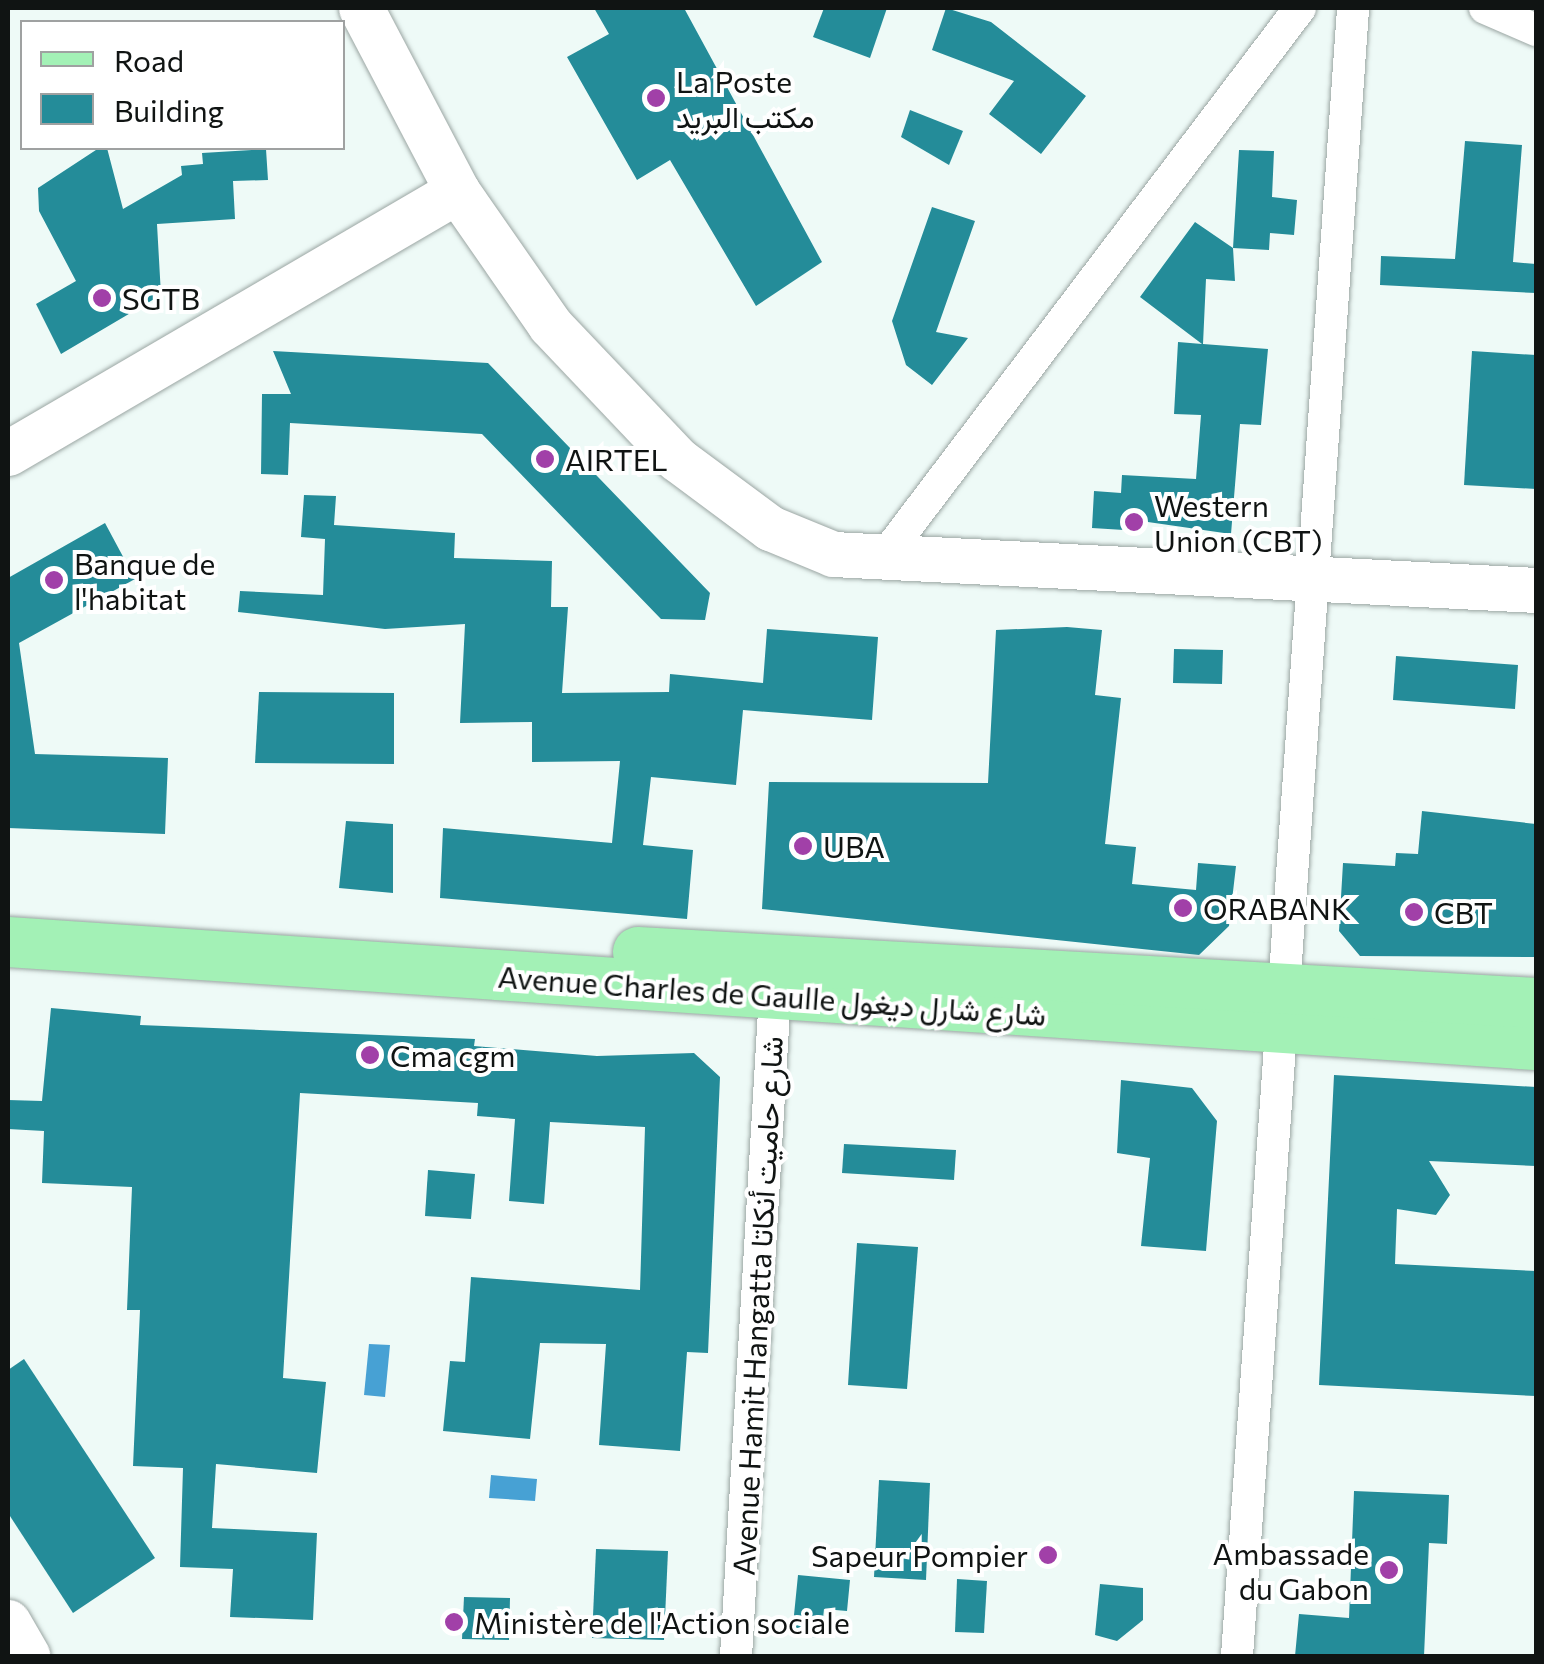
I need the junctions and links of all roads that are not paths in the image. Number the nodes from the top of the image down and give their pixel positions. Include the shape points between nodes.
1 (361, 8) edge
2 (1300, 8) edge
3 (1353, 8) edge
4 (1485, 8) edge
5 (1536, 30) edge
6 (457, 190) junction
7 (8, 453) edge
8 (884, 557) junction
9 (1307, 583) junction
10 (1536, 590) edge
11 (8, 914) edge
12 (8, 942) edge
13 (776, 976) junction
14 (1536, 1003) edge
15 (1280, 1008) junction
16 (1536, 1044) edge
17 (8, 1622) edge
18 (28, 1656) edge
19 (736, 1656) edge
20 (1238, 1656) edge

1 - 6 street
2 - 8 street
3 - 9 street
4 - 5 street
6 - 7 street
6 - 8 street via 550,325 724,500 833,554
8 - 9 street
9 - 10 street
9 - 15 street
11 - 13 main road, Avenue Charles de Gaulle شارع شارل ديغول
12 - 13 main road, Avenue Charles de Gaulle شارع شارل ديغول
13 - 15 main road, Avenue Charles de Gaulle شارع شارل ديغول
13 - 19 street, Avenue Hamit Hangatta شارع حاميت أنكاتا
14 - 15 main road, Avenue Charles de Gaulle شارع شارل ديغول
15 - 16 main road, Avenue Charles de Gaulle شارع شارل ديغول
15 - 20 street
17 - 18 street

